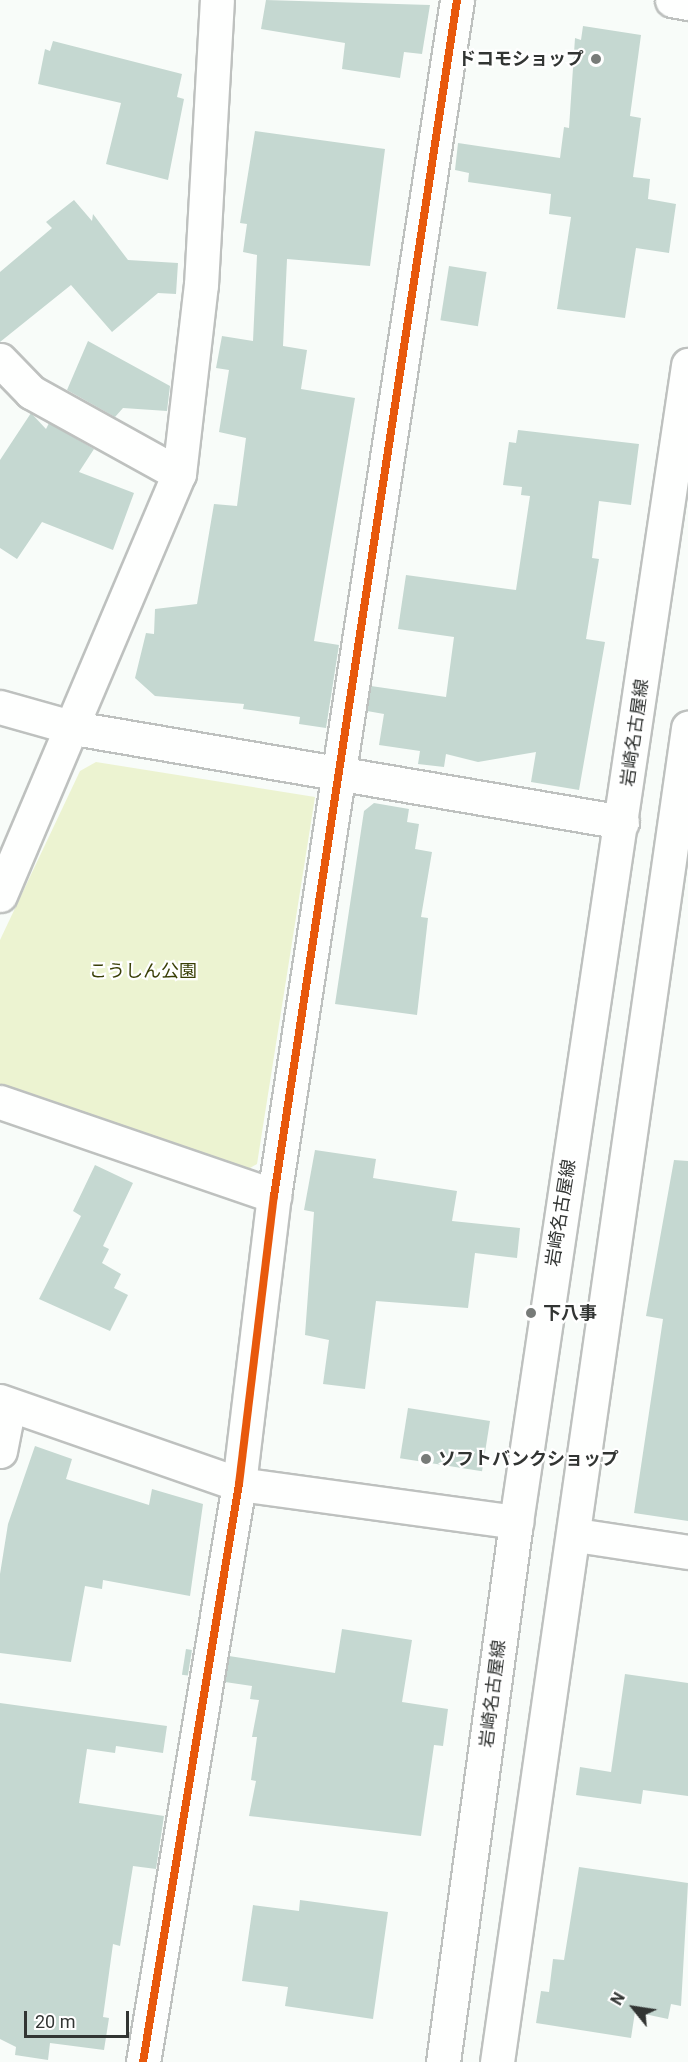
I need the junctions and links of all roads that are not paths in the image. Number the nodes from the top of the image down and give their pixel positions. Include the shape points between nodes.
1 (217, 0) edge
2 (457, 0) edge
3 (672, 0) edge
4 (688, 3) edge
5 (0, 360) edge
6 (688, 365) edge
7 (179, 474) junction
8 (0, 707) edge
9 (74, 728) junction
10 (688, 728) edge
11 (340, 777) junction
12 (622, 822) junction
13 (681, 825) edge
14 (0, 895) edge
15 (0, 1102) edge
16 (274, 1196) junction
17 (5, 1403) edge
18 (0, 1451) edge
19 (239, 1484) junction
20 (516, 1522) junction
21 (576, 1535) junction
22 (688, 1552) edge
23 (143, 2062) edge
24 (443, 2062) edge
25 (497, 2062) edge

1 - 7 street via 201,285
2 - 11 street
3 - 4 street
5 - 7 street via 31,392
6 - 12 street, 岩崎名古屋線
7 - 9 street
8 - 9 street
9 - 11 street
9 - 14 street
10 - 13 street
11 - 12 street
11 - 16 street
12 - 20 street, 岩崎名古屋線
13 - 21 street
15 - 16 street
16 - 19 street
17 - 18 street
17 - 19 street
19 - 20 street
19 - 23 street
20 - 24 street, 岩崎名古屋線
21 - 22 street
21 - 25 street

